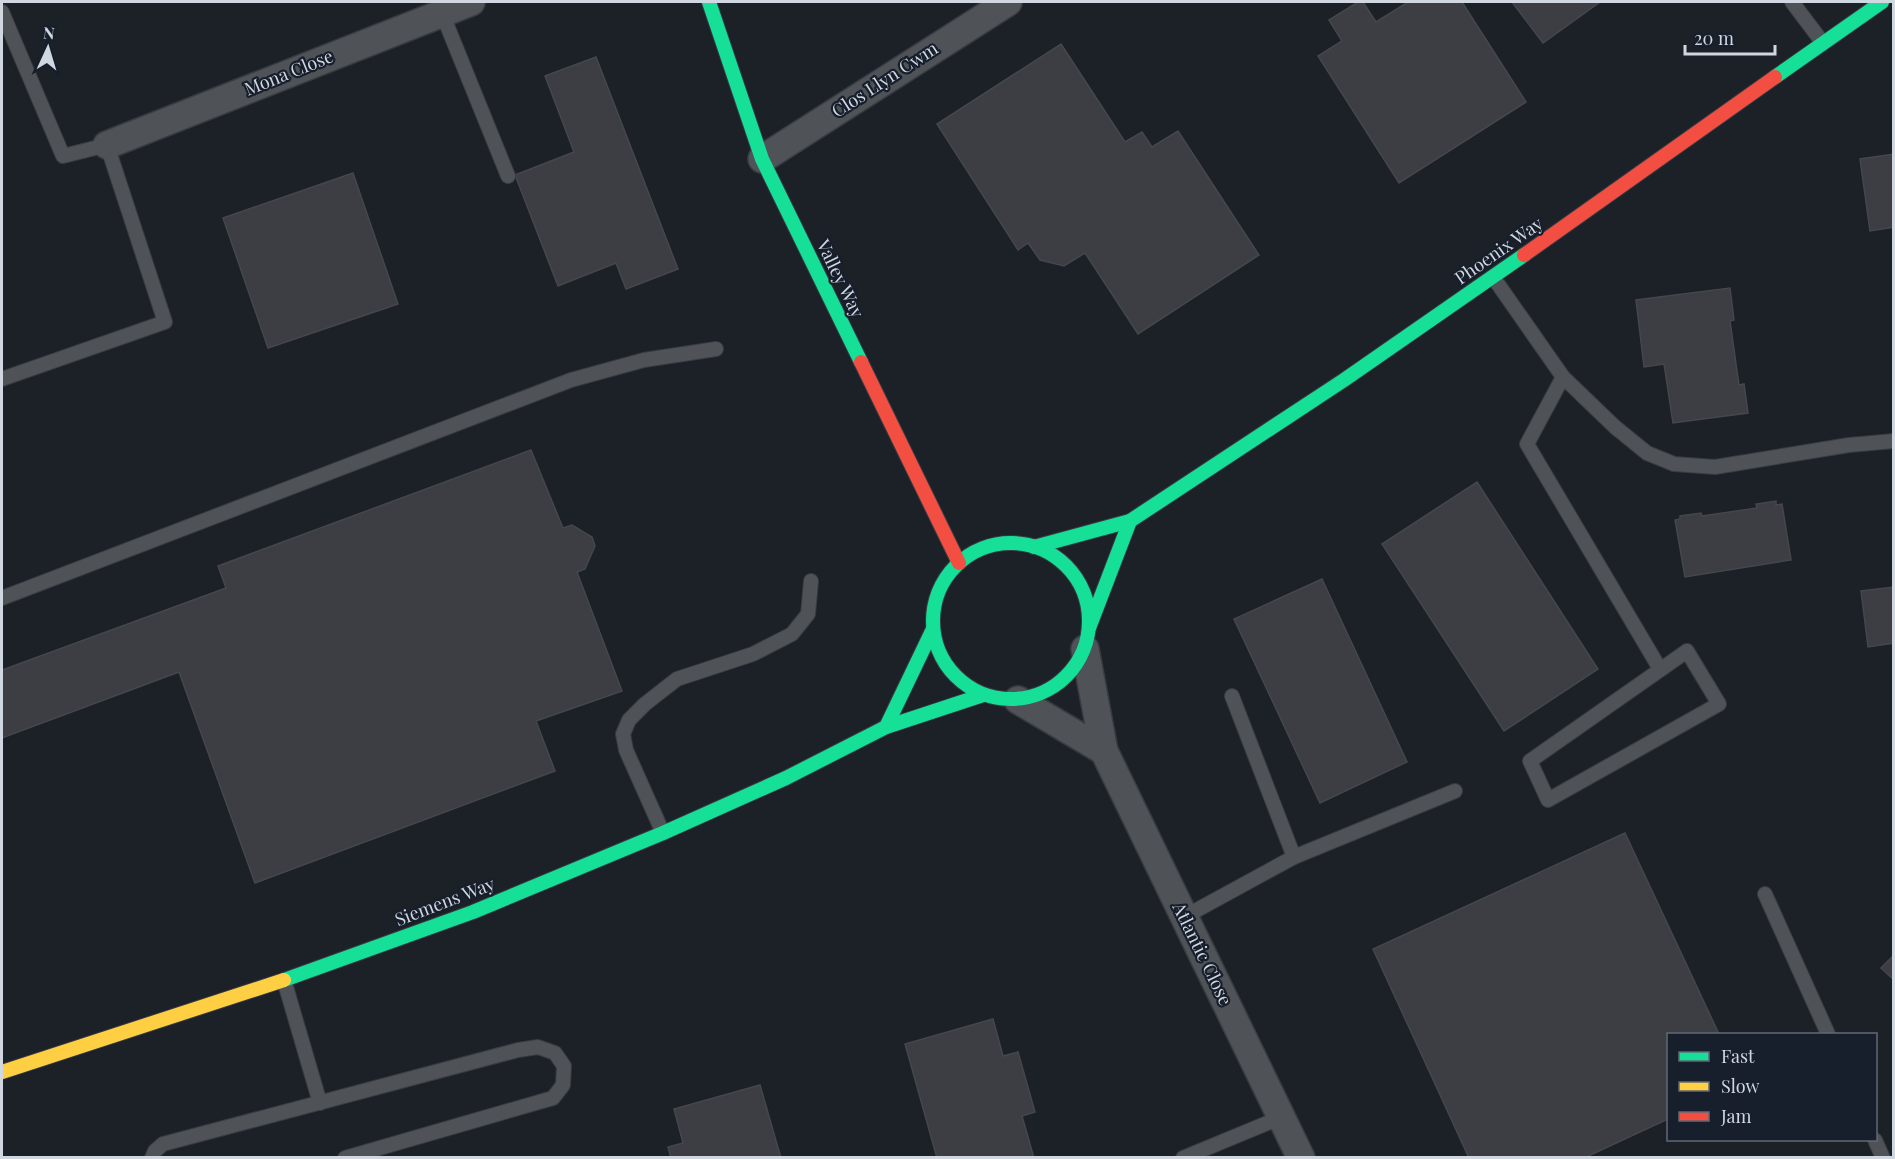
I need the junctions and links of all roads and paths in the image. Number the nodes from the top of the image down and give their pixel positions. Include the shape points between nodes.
1 (471, 2) edge
2 (709, 2) edge
3 (1008, 2) edge
4 (1792, 2) edge
5 (1882, 2) edge
6 (2, 12) edge
7 (442, 13) junction
8 (1824, 44) junction
9 (107, 145) junction
10 (762, 159) junction
11 (508, 176) dead end
12 (1493, 277) junction
13 (716, 349) dead end
14 (1563, 377) junction
15 (2, 379) edge
16 (1893, 441) edge
17 (1130, 521) junction
18 (1034, 546) junction
19 (959, 563) junction
20 (811, 581) dead end
21 (2, 598) edge
22 (933, 629) junction
23 (1087, 638) junction
24 (1660, 669) junction
25 (983, 695) junction
26 (1232, 696) dead end
27 (1018, 700) junction
28 (886, 727) junction
29 (1104, 751) junction
30 (1455, 791) dead end
31 (663, 832) junction
32 (1294, 857) junction
33 (1765, 894) dead end
34 (1184, 916) junction
35 (284, 980) junction
36 (1827, 1033) edge
37 (2, 1072) edge
38 (320, 1103) junction
39 (1282, 1118) junction
40 (1875, 1141) edge
41 (152, 1158) edge
42 (345, 1158) edge
43 (1183, 1158) edge
44 (1301, 1158) edge
45 (1883, 1158) edge

1 - 7 street, Mona Close
2 - 10 street, Valley Way
3 - 10 street, Clos Llyn Cwm
4 - 8 lane
5 - 8 street, Phoenix Way
6 - 9 lane via 63,156
7 - 9 street, Mona Close
7 - 11 lane
8 - 12 street, Phoenix Way
9 - 15 lane via 165,322
10 - 19 street, Valley Way
12 - 14 lane
12 - 17 street, Phoenix Way
13 - 21 lane via 644,360 571,380
14 - 16 lane via 1647,453 1674,464 1716,467
14 - 24 lane via 1527,444
17 - 18 street, Phoenix Way
17 - 23 street
18 - 19 street via 994,545
18 - 23 street via 1070,569 1081,587 1088,606
19 - 22 street via 938,593
20 - 31 lane via 808,614 792,634 753,654 677,679 629,720 623,734 626,750
22 - 25 street via 944,662 968,687
22 - 28 street
23 - 27 street via 1074,668 1058,684
23 - 29 street, Atlantic Close
24 - 24 lane via 1687,651 1719,704 1548,800 1530,761
25 - 27 street
25 - 28 street, Siemens Way
26 - 32 lane
27 - 29 street
28 - 31 street, Siemens Way via 786,778
29 - 34 street, Atlantic Close
30 - 32 lane
31 - 35 street, Siemens Way via 473,912
32 - 34 lane
33 - 36 lane
34 - 39 street, Atlantic Close
35 - 37 street, Siemens Way
35 - 38 lane
38 - 41 lane via 163,1144
38 - 42 lane via 538,1047 555,1053 564,1066 563,1085 554,1098
39 - 43 lane
39 - 44 street, Atlantic Close
40 - 45 lane

